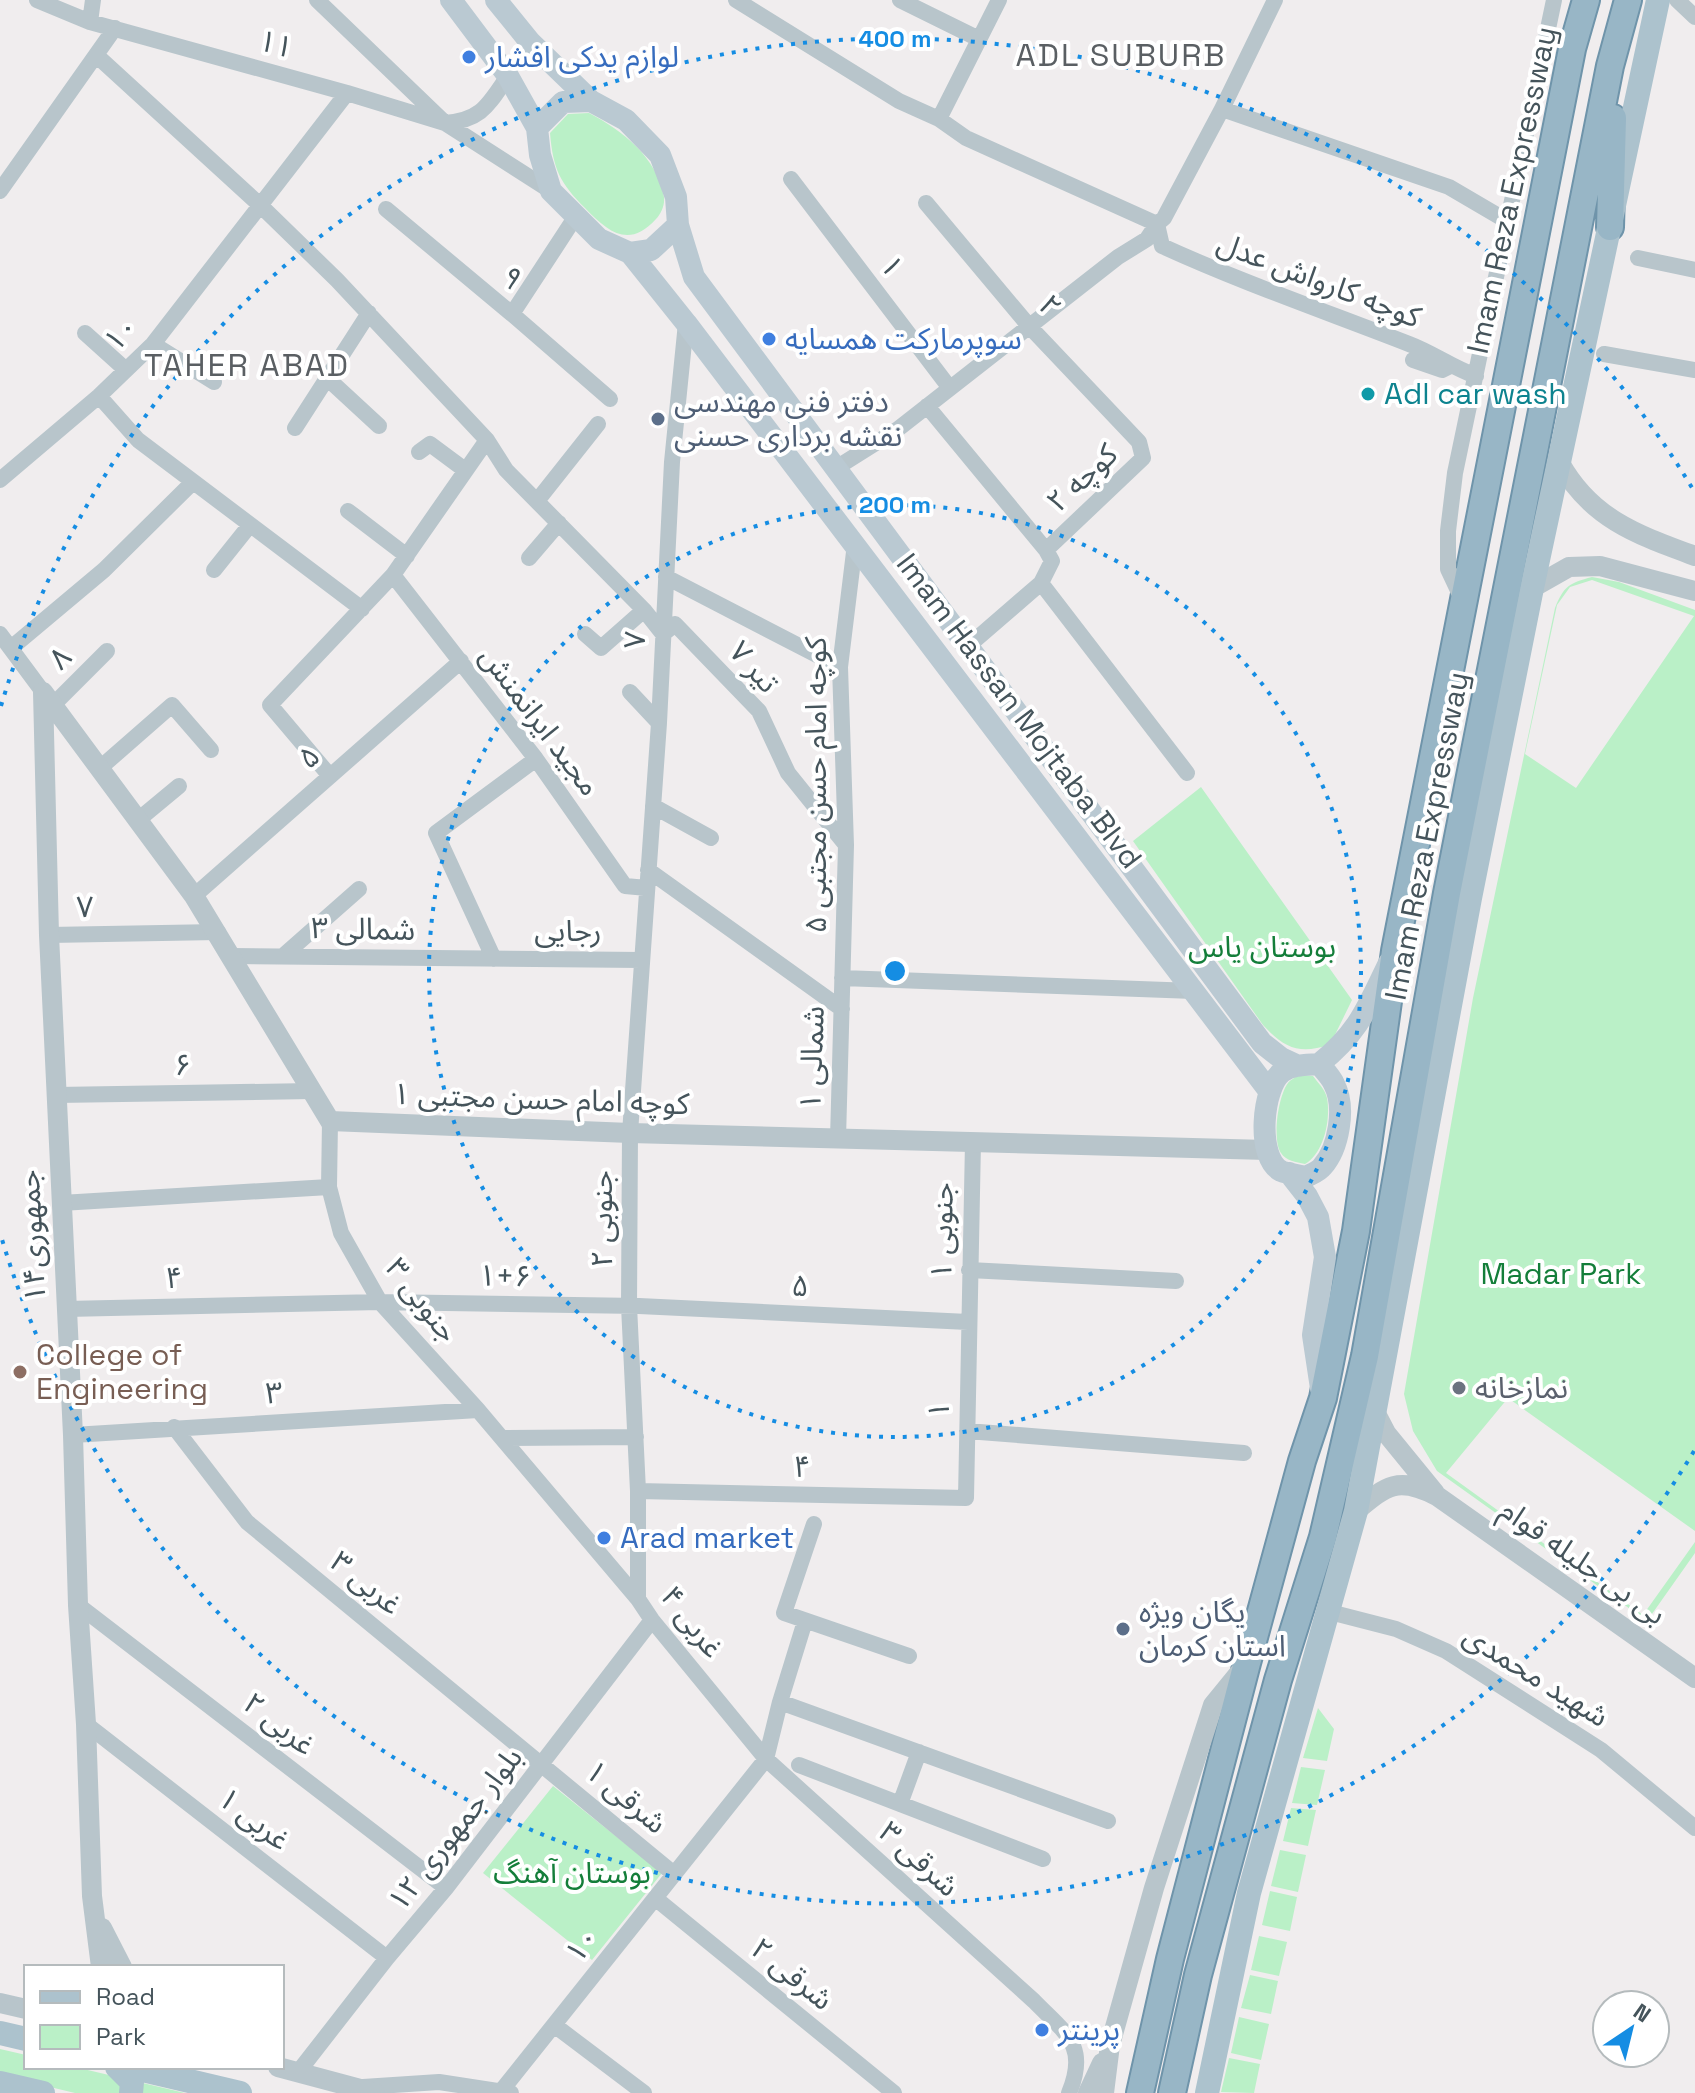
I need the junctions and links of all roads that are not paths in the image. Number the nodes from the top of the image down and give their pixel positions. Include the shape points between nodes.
1 (37, 0) edge
2 (93, 0) edge
3 (317, 0) edge
4 (451, 0) edge
5 (496, 0) edge
6 (736, 0) edge
7 (900, 0) edge
8 (999, 0) edge
9 (1275, 0) edge
10 (1554, 0) edge
11 (1586, 0) edge
12 (1628, 0) edge
13 (1658, 0) edge
14 (1677, 0) edge
15 (1695, 17) edge
16 (90, 22) junction
17 (115, 28) junction
18 (979, 39) junction
19 (1615, 51) junction
20 (96, 55) junction
21 (508, 76) junction
22 (347, 93) junction
23 (591, 101) junction
24 (1222, 109) junction
25 (939, 119) junction
26 (445, 123) junction
27 (537, 128) junction
28 (791, 179) dead end
29 (0, 191) edge
30 (551, 191) junction
31 (926, 203) dead end
32 (261, 206) junction
33 (386, 209) dead end
34 (576, 216) junction
35 (1507, 221) junction
36 (1157, 224) junction
37 (678, 225) junction
38 (1610, 227) junction
39 (630, 253) junction
40 (1638, 258) dead end
41 (1695, 270) edge
42 (369, 313) junction
43 (512, 314) junction
44 (686, 323) junction
45 (1029, 326) junction
46 (85, 333) dead end
47 (153, 344) junction
48 (1604, 354) dead end
49 (1413, 360) dead end
50 (1451, 365) junction
51 (126, 370) junction
52 (1695, 370) edge
53 (1476, 376) junction
54 (327, 378) junction
55 (214, 382) dead end
56 (949, 387) junction
57 (99, 396) junction
58 (610, 399) dead end
59 (927, 406) junction
60 (598, 424) dead end
61 (379, 426) dead end
62 (295, 428) dead end
63 (487, 440) junction
64 (1139, 442) joint
65 (419, 452) dead end
66 (1560, 463) junction
67 (836, 468) junction
68 (465, 470) junction
69 (0, 480) edge
70 (193, 482) junction
71 (537, 501) junction
72 (348, 511) dead end
73 (559, 523) junction
74 (250, 525) junction
75 (855, 544) junction
76 (1046, 550) junction
77 (1693, 555) edge
78 (407, 556) junction
79 (529, 558) dead end
80 (214, 570) dead end
81 (393, 575) junction
82 (666, 577) junction
83 (1041, 583) junction
84 (1532, 588) junction
85 (1687, 589) edge
86 (1463, 601) junction
87 (362, 609) junction
88 (644, 610) junction
89 (0, 634) edge
90 (585, 634) dead end
91 (663, 634) junction
92 (967, 647) junction
93 (11, 648) junction
94 (107, 651) dead end
95 (461, 661) junction
96 (840, 667) junction
97 (630, 692) dead end
98 (48, 699) junction
99 (659, 723) junction
100 (211, 750) dead end
101 (536, 759) junction
102 (100, 768) junction
103 (1187, 773) dead end
104 (330, 776) junction
105 (179, 786) dead end
106 (653, 806) junction
107 (138, 820) junction
108 (711, 838) dead end
109 (846, 845) junction
110 (648, 870) junction
111 (647, 888) junction
112 (359, 889) dead end
113 (1459, 895) junction
114 (194, 896) junction
115 (218, 932) junction
116 (49, 935) junction
117 (1395, 951) junction
118 (231, 956) junction
119 (283, 956) junction
120 (494, 959) junction
121 (642, 960) junction
122 (842, 978) junction
123 (1194, 991) junction
124 (842, 1009) junction
125 (1262, 1043) junction
126 (1244, 1058) junction
127 (1319, 1064) junction
128 (1296, 1065) junction
129 (312, 1091) junction
130 (1270, 1092) junction
131 (56, 1095) junction
132 (330, 1121) junction
133 (630, 1133) junction
134 (838, 1139) junction
135 (973, 1142) junction
136 (1267, 1150) junction
137 (1289, 1173) junction
138 (329, 1187) junction
139 (61, 1203) junction
140 (969, 1270) junction
141 (1176, 1281) dead end
142 (380, 1302) junction
143 (629, 1306) junction
144 (66, 1309) junction
145 (968, 1322) junction
146 (1365, 1356) junction
147 (1323, 1398) junction
148 (478, 1410) junction
149 (1374, 1410) junction
150 (174, 1427) junction
151 (967, 1431) junction
152 (73, 1435) junction
153 (636, 1437) junction
154 (502, 1438) junction
155 (1244, 1453) dead end
156 (638, 1491) junction
157 (1437, 1496) junction
158 (966, 1498) joint
159 (1356, 1511) junction
160 (814, 1524) dead end
161 (638, 1599) junction
162 (78, 1605) junction
163 (1326, 1611) junction
164 (652, 1620) junction
165 (805, 1621) junction
166 (909, 1656) dead end
167 (1247, 1663) junction
168 (1695, 1678) edge
169 (780, 1702) junction
170 (86, 1724) junction
171 (919, 1752) junction
172 (766, 1759) junction
173 (542, 1764) junction
174 (799, 1765) dead end
175 (900, 1804) junction
176 (1108, 1821) dead end
177 (1695, 1828) edge
178 (1043, 1859) dead end
179 (674, 1874) junction
180 (446, 1888) junction
181 (92, 1896) junction
182 (655, 1898) junction
183 (387, 1958) junction
184 (101, 1965) edge
185 (121, 1965) edge
186 (0, 2003) edge
187 (24, 2009) edge
188 (554, 2025) junction
189 (0, 2033) edge
190 (24, 2039) edge
191 (1110, 2045) junction
192 (284, 2068) edge
193 (119, 2069) edge
194 (138, 2069) edge
195 (299, 2071) junction
196 (0, 2083) edge
197 (352, 2087) junction
198 (507, 2092) edge
199 (43, 2093) edge
200 (131, 2093) edge
201 (240, 2093) edge
202 (375, 2093) edge
203 (644, 2093) edge
204 (894, 2093) edge
205 (1069, 2093) edge
206 (1088, 2093) edge
207 (1104, 2093) edge
208 (1140, 2093) edge
209 (1172, 2093) edge
210 (1207, 2093) edge

1 - 16 street, ۱۱
2 - 16 street
3 - 26 street
4 - 21 main road
5 - 23 main road via 530,42
6 - 25 street via 899,101
7 - 18 street
8 - 18 street
9 - 24 street
10 - 35 street
11 - 86 highway, Imam Reza Expressway
12 - 19 highway, Imam Reza Expressway
13 - 38 main road
14 - 15 street
16 - 17 street, ۱۱
17 - 20 street
17 - 22 street, ۱۱
18 - 25 street
19 - 38 highway
19 - 113 highway, Imam Reza Expressway
20 - 29 street
20 - 32 street
21 - 26 street via 478,116
21 - 27 main road
22 - 26 street, ۱۱
22 - 32 street, ۱۰
23 - 27 main road via 563,102
23 - 37 main road via 626,120 660,155 676,197
24 - 35 street via 1449,187
24 - 36 street
25 - 36 street via 966,138
26 - 30 street, ۱۱
27 - 30 main road
28 - 56 street, ۱
30 - 34 main road
31 - 45 street, ۲
32 - 42 street
32 - 47 street, ۱۰
33 - 43 street, ۹
34 - 39 main road via 599,239
34 - 43 street, ۹
35 - 53 street
36 - 45 street via 1147,239
36 - 50 street, کوچه کارواش عدل via 1162,246
37 - 39 main road via 651,250
37 - 67 main road, Imam Hassan Mojtaba Blvd via 694,277
38 - 66 main road
39 - 44 main road, Imam Hassan Mojtaba Blvd
40 - 41 street
42 - 54 street
42 - 63 street
43 - 58 street
44 - 75 main road, Imam Hassan Mojtaba Blvd
44 - 82 street, ۷
45 - 56 street
45 - 64 street, ۲
46 - 51 street
47 - 51 street, ۱۰
47 - 55 street
48 - 52 street
49 - 50 street via 1442,370
50 - 53 street, کوچه کارواش عدل
51 - 57 street, ۱۰
53 - 86 street via 1448,531 1448,569
54 - 61 street
54 - 62 street
56 - 59 street
57 - 69 street, ۱۰
57 - 70 street via 138,440
59 - 67 street
59 - 76 street
60 - 71 street
63 - 68 street
63 - 71 street via 506,470
64 - 76 street, کوچه ۲ via 1143,458
65 - 68 street via 430,444
66 - 77 street via 1573,486 1626,530
66 - 84 main road
67 - 92 main road, Imam Hassan Mojtaba Blvd
68 - 78 street
70 - 74 street
70 - 93 street via 104,570
71 - 73 street
72 - 78 street
73 - 79 street
73 - 88 street
74 - 80 street
74 - 87 street
75 - 96 street, کوچه امام حسن مجتبی ۵
75 - 123 main road, Imam Hassan Mojtaba Blvd
76 - 83 street via 1052,561
77 - 85 street
78 - 81 street
81 - 87 street
81 - 95 street, مجید ایرانمنش
82 - 91 street, ۷
82 - 96 street
83 - 92 street
83 - 103 street
84 - 85 street via 1569,567 1600,566
84 - 113 main road
86 - 117 highway, Imam Reza Expressway
87 - 104 street via 270,705
88 - 90 street via 601,648
88 - 91 street
89 - 93 street
91 - 99 street, ۷
91 - 109 street, ۷ تیر via 675,624 759,711 788,773
92 - 125 main road, Imam Hassan Mojtaba Blvd
93 - 98 street
94 - 98 street, ۸
95 - 101 street, مجید ایرانمنش
95 - 104 street, ۵
96 - 109 street, کوچه امام حسن مجتبی ۵
97 - 99 street
98 - 102 street
98 - 116 street, جمهوری۱۴
99 - 106 street, ۷
100 - 102 street via 172,705
101 - 111 street, مجید ایرانمنش via 625,886
101 - 120 street via 436,833
102 - 107 street
104 - 114 street, ۵
105 - 107 street
106 - 108 street
106 - 110 street, ۷
107 - 114 street
109 - 122 street, کوچه امام حسن مجتبی ۵
110 - 111 street, ۷
110 - 124 street
111 - 121 street, ۷
112 - 119 street
113 - 146 highway, Imam Reza Expressway
113 - 149 main road
114 - 115 street
115 - 116 street, ۷
115 - 118 street
116 - 131 street, جمهوری۱۴
117 - 127 main road via 1359,1024
117 - 147 highway, Imam Reza Expressway via 1356,1231
118 - 119 street, ۳ شمالی
118 - 129 street
119 - 120 street, ۳ شمالی
120 - 121 street, رجایی
121 - 133 street, ۲ جنوبی
122 - 123 street
122 - 124 street, ۱ شمالی
123 - 126 main road, Imam Hassan Mojtaba Blvd
124 - 134 street, ۱ شمالی
125 - 126 main road via 1274,1058 1271,1070 1261,1071
125 - 128 main road, Imam Hassan Mojtaba Blvd
126 - 130 main road, Imam Hassan Mojtaba Blvd
127 - 128 main road
127 - 137 main road via 1340,1098 1332,1151 1321,1169 1306,1177
128 - 130 main road via 1279,1073
129 - 131 street, ۶
129 - 132 street
130 - 136 main road
131 - 139 street, جمهوری۱۴
132 - 133 street, کوچه امام حسن مجتبی ۱
132 - 138 street, ۳ جنوبی
133 - 134 street, کوچه امام حسن مجتبی ۱
133 - 143 street, ۲ جنوبی
134 - 135 street, کوچه امام حسن مجتبی ۱
135 - 136 street, کوچه امام حسن مجتبی ۱
135 - 140 street, ۱ جنوبی
136 - 137 main road via 1269,1159
137 - 147 main road via 1318,1217 1325,1257 1313,1335
138 - 139 street
138 - 142 street, ۳ جنوبی via 341,1233
139 - 144 street, جمهوری۱۴
140 - 141 street
140 - 145 street, ۱ جنوبی
142 - 143 street, ۱+۶
142 - 144 street, ۴
142 - 148 street, ۳ جنوبی
143 - 145 street, ۵
143 - 153 street, ۲ جنوبی
144 - 152 street, جمهوری۱۴
145 - 151 street, ۱‍
146 - 149 main road
146 - 209 highway, Imam Reza Expressway via 1323,1537 1278,1680 1198,1975
147 - 167 highway, Imam Reza Expressway
148 - 150 street, ۳
148 - 154 street, ۴ غربی
149 - 157 street
149 - 159 main road
150 - 152 street, ۳
150 - 173 street, ۳ غربی via 247,1522
151 - 155 street
151 - 158 street, ۱‍
152 - 162 street, جمهوری۱۴
153 - 154 street
153 - 156 street, ۲ جنوبی
154 - 161 street, ۴ غربی
156 - 158 street, ۴
156 - 161 street, ۲ جنوبی
157 - 159 street via 1401,1483 1384,1488
157 - 168 street, بی بی جلیله قوام
159 - 163 main road
160 - 165 street via 784,1613
161 - 164 street, ۴ غربی
162 - 170 street, جمهوری۱۴
162 - 180 street, ۲ غربی
163 - 177 street, شهید محمدی via 1396,1629 1446,1651 1601,1750
163 - 210 main road via 1249,1893
164 - 172 street, ۴ غربی
164 - 173 street, بلوار جمهوری ۱۲
165 - 166 street
165 - 169 street
167 - 191 street via 1213,1705
167 - 208 highway, Imam Reza Expressway
169 - 171 street
169 - 172 street
170 - 181 street, جمهوری۱۴
170 - 183 street, ۱ غربی
171 - 175 street
171 - 176 street
172 - 179 street, ۱۰
172 - 205 street, ۳ شرقی via 1071,2039 1078,2058
173 - 179 street, شرقی ۱
173 - 180 street, بلوار جمهوری ۱۲
174 - 175 street
175 - 178 street
179 - 182 street, ۱۰
180 - 183 street, بلوار جمهوری ۱۲
181 - 184 street, جمهوری۱۴
181 - 185 street
182 - 188 street, ۱۰
182 - 204 street, ۲ شرقی
183 - 195 street, بلوار جمهوری ۱۲
186 - 187 street
188 - 198 street, ۱۰
188 - 203 street
189 - 190 main road
191 - 206 street
191 - 207 street
192 - 195 street
193 - 200 main road via 132,2082
194 - 201 main road
195 - 197 street
196 - 199 main road
197 - 198 street via 439,2082
197 - 202 street

